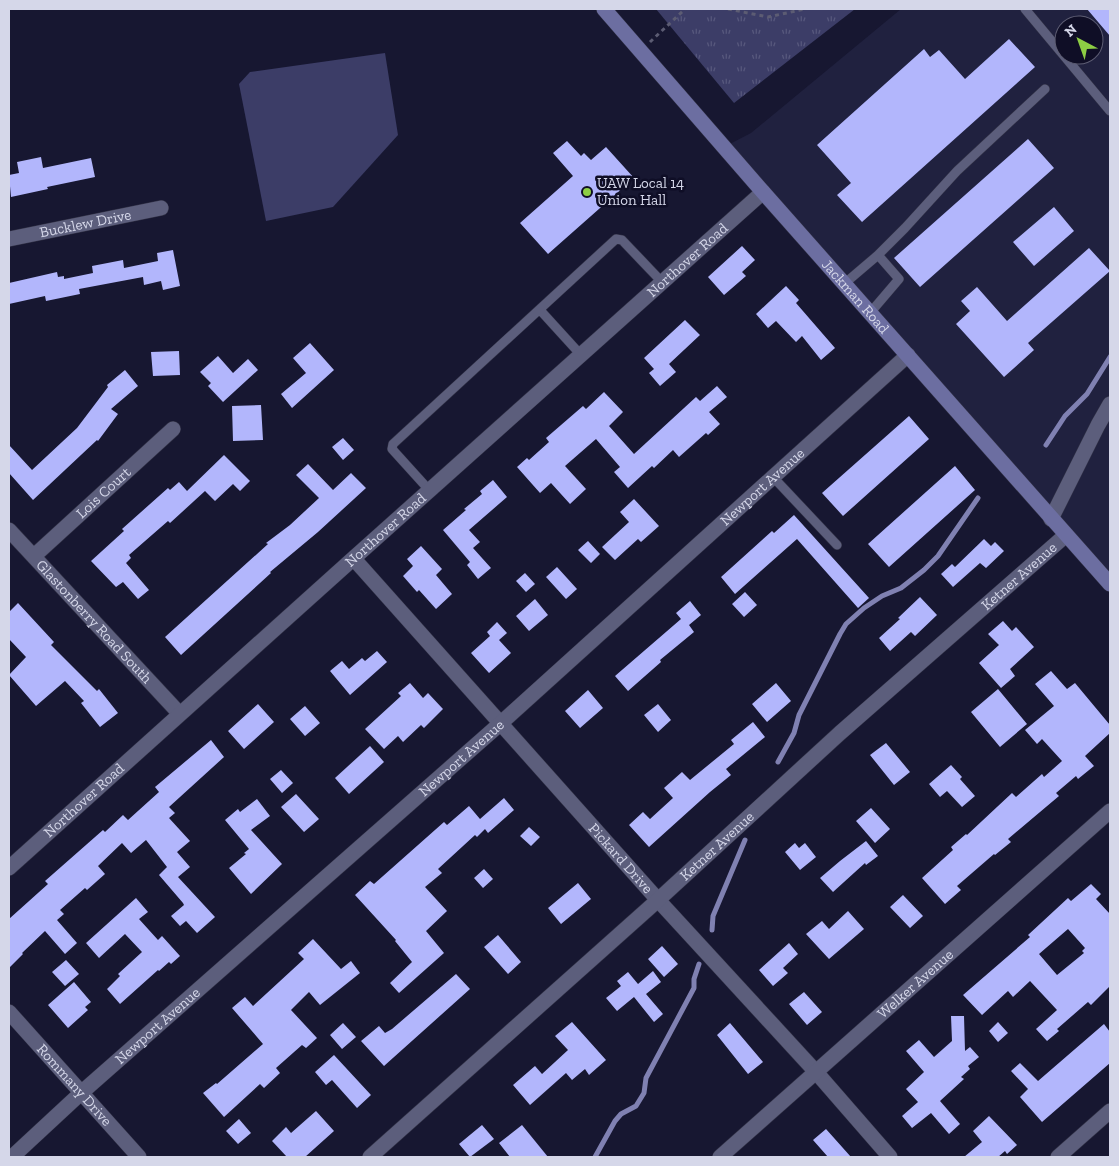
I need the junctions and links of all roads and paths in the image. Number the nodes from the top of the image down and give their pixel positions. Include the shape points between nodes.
1 (604, 9) edge
2 (685, 9) edge
3 (728, 9) edge
4 (805, 9) edge
5 (1025, 9) edge
6 (641, 51) junction
7 (1045, 89) dead end
8 (1110, 111) edge
9 (763, 192) junction
10 (161, 208) dead end
11 (9, 239) edge
12 (878, 254) junction
13 (662, 282) junction
14 (844, 284) junction
15 (540, 310) junction
16 (870, 313) junction
17 (581, 355) junction
18 (908, 355) junction
19 (1110, 404) edge
20 (173, 430) dead end
21 (773, 477) junction
22 (430, 491) junction
23 (1052, 519) junction
24 (9, 530) edge
25 (1066, 535) junction
26 (837, 545) dead end
27 (34, 556) junction
28 (354, 559) junction
29 (1110, 584) edge
30 (179, 713) junction
31 (501, 723) junction
32 (1110, 811) edge
33 (9, 868) edge
34 (658, 900) junction
35 (9, 1012) edge
36 (816, 1072) junction
37 (81, 1094) junction
38 (1110, 1111) edge
39 (12, 1157) edge
40 (139, 1157) edge
41 (370, 1157) edge
42 (720, 1157) edge
43 (890, 1157) edge
44 (1058, 1157) edge

1 - 6 main road, Jackman Road
2 - 6 path
3 - 4 path via 768,16
5 - 8 lane
6 - 9 main road, Jackman Road
7 - 12 lane via 956,171
9 - 13 street, Northover Road
9 - 14 main road, Jackman Road
10 - 11 street, Bucklew Drive
12 - 14 lane
12 - 16 lane via 899,278
13 - 15 lane via 622,240 616,240
13 - 17 street, Northover Road
14 - 16 main road, Jackman Road
15 - 17 lane
15 - 22 lane via 393,444 392,449
16 - 18 main road, Jackman Road
17 - 22 street, Northover Road
18 - 21 street, Newport Avenue
18 - 23 main road, Jackman Road
19 - 23 street
20 - 27 street, Lois Court
21 - 26 lane
21 - 31 street, Newport Avenue
22 - 28 street, Northover Road
23 - 25 main road, Jackman Road
24 - 27 street, Glastonberry Road South
25 - 29 main road, Jackman Road
25 - 34 street, Ketner Avenue via 840,733
27 - 30 street, Glastonberry Road South
28 - 30 street, Northover Road
28 - 31 street, Pickard Drive
30 - 33 street, Northover Road
31 - 34 street, Pickard Drive
31 - 37 street, Newport Avenue
32 - 36 street, Welker Avenue
34 - 36 street, Pickard Drive
34 - 41 street, Ketner Avenue
35 - 37 street, Rommany Drive
36 - 42 street, Welker Avenue
36 - 43 street, Pickard Drive
37 - 39 street, Newport Avenue
37 - 40 street, Rommany Drive
38 - 44 street

